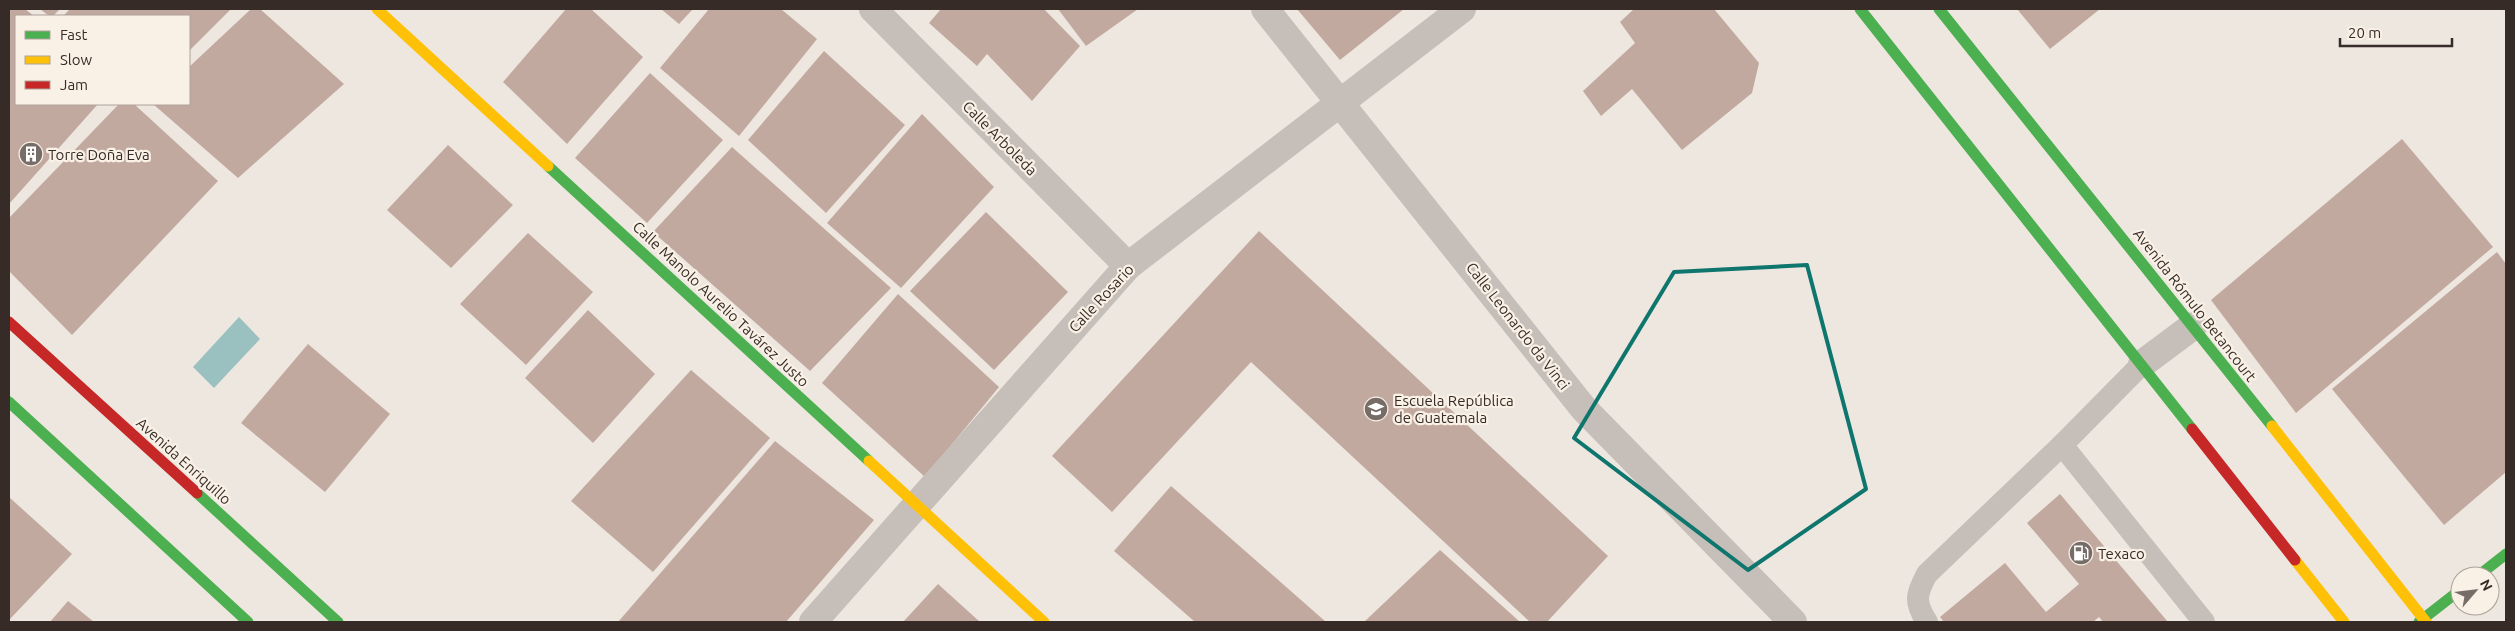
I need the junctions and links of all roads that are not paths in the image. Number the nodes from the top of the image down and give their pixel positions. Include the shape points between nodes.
1 (377, 9) edge
2 (873, 9) edge
3 (1265, 9) edge
4 (1462, 9) edge
5 (1860, 9) edge
6 (1939, 9) edge
7 (1340, 102) junction
8 (1128, 266) junction
9 (9, 322) edge
10 (2193, 326) junction
11 (2142, 364) junction
12 (9, 402) edge
13 (2062, 445) junction
14 (916, 505) junction
15 (2506, 554) edge
16 (2491, 566) edge
17 (2450, 598) edge
18 (241, 620) edge
19 (2422, 621) edge
20 (338, 622) edge
21 (813, 622) edge
22 (1044, 622) edge
23 (1793, 622) edge
24 (1927, 622) edge
25 (2204, 622) edge
26 (2344, 622) edge

1 - 14 main road, Calle Manolo Aurelio Tavárez Justo
2 - 8 street, Calle Arboleda
3 - 7 street, Calle Leonardo da Vinci
4 - 7 street, Calle Rosario
5 - 11 main road
6 - 10 main road, Avenida Rómulo Betancourt
7 - 8 street, Calle Rosario
7 - 23 street, Calle Leonardo da Vinci via 1584,409
8 - 14 street, Calle Rosario
9 - 20 main road, Avenida Enriquillo
10 - 11 street
10 - 19 main road, Avenida Rómulo Betancourt
11 - 13 lane
11 - 26 main road
12 - 18 main road
13 - 24 lane via 1927,574 1918,591 1918,607
13 - 25 lane
14 - 21 street, Calle Rosario
14 - 22 main road, Calle Manolo Aurelio Tavárez Justo
15 - 16 main road
17 - 19 main road

